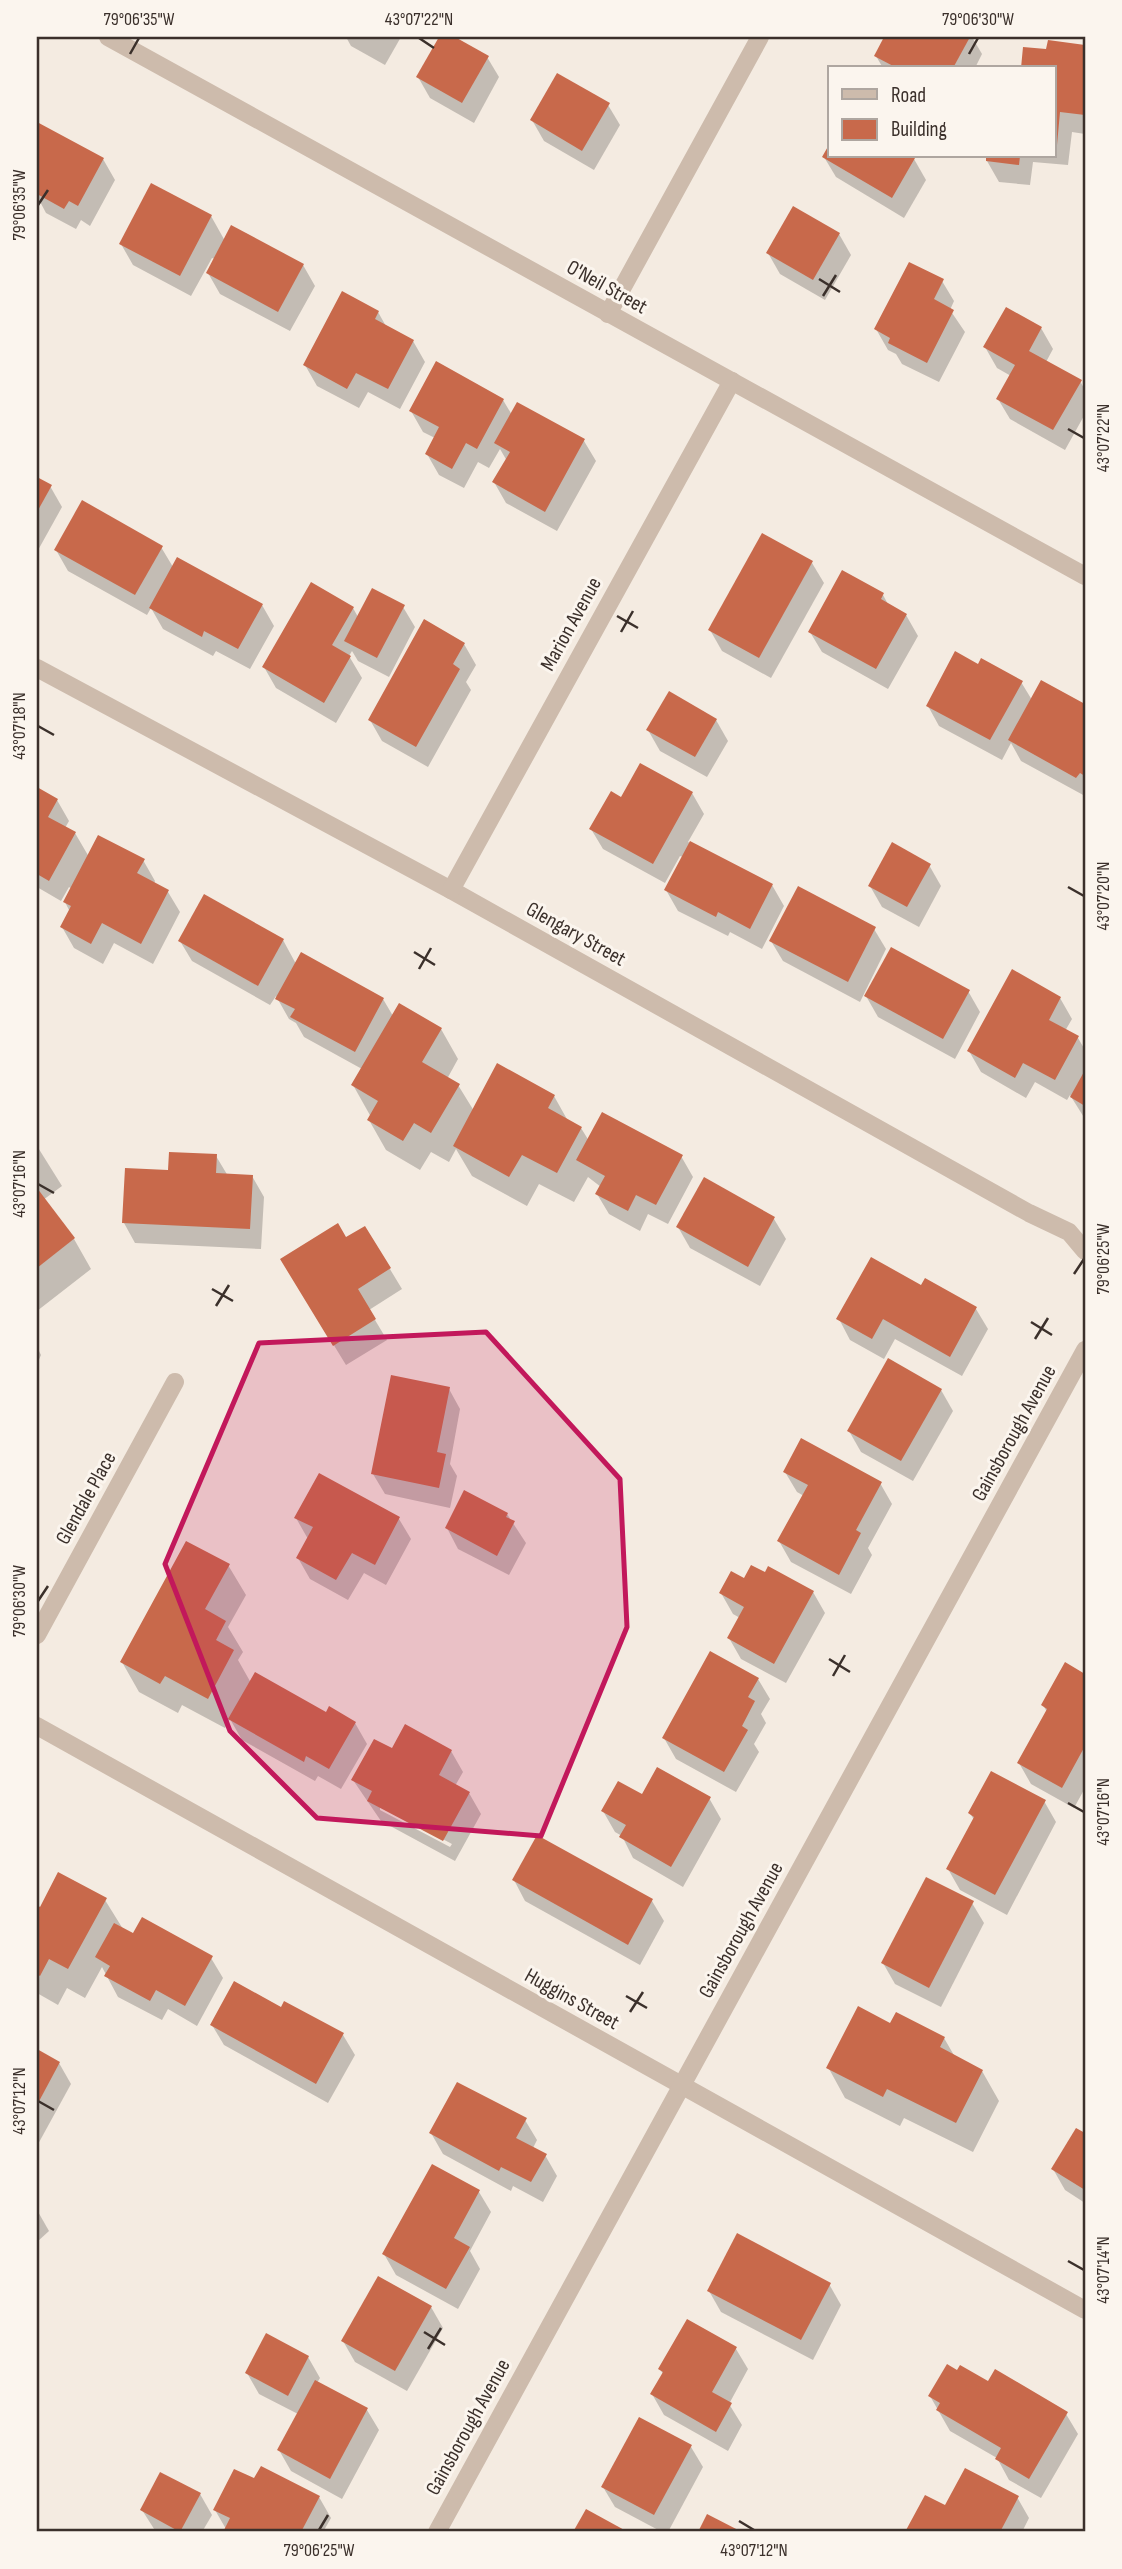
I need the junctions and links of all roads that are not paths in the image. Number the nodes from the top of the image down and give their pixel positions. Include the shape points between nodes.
1 (108, 37) edge
2 (760, 37) edge
3 (608, 314) junction
4 (732, 381) junction
5 (1085, 576) edge
6 (37, 668) edge
7 (451, 890) junction
8 (1085, 1251) edge
9 (1085, 1350) edge
10 (175, 1382) dead end
11 (37, 1635) edge
12 (37, 1726) edge
13 (682, 2086) junction
14 (1085, 2310) edge
15 (437, 2532) edge

1 - 3 street, O'Neil Street
2 - 3 street
3 - 4 street, O'Neil Street
4 - 5 street, O'Neil Street
4 - 7 street, Marion Avenue
6 - 7 street, Glengary Street
7 - 8 street, Glengary Street via 1069,1232
9 - 13 street, Gainsborough Avenue
10 - 11 street, Glendale Place
12 - 13 street, Huggins Street
13 - 14 street, Huggins Street
13 - 15 street, Gainsborough Avenue

